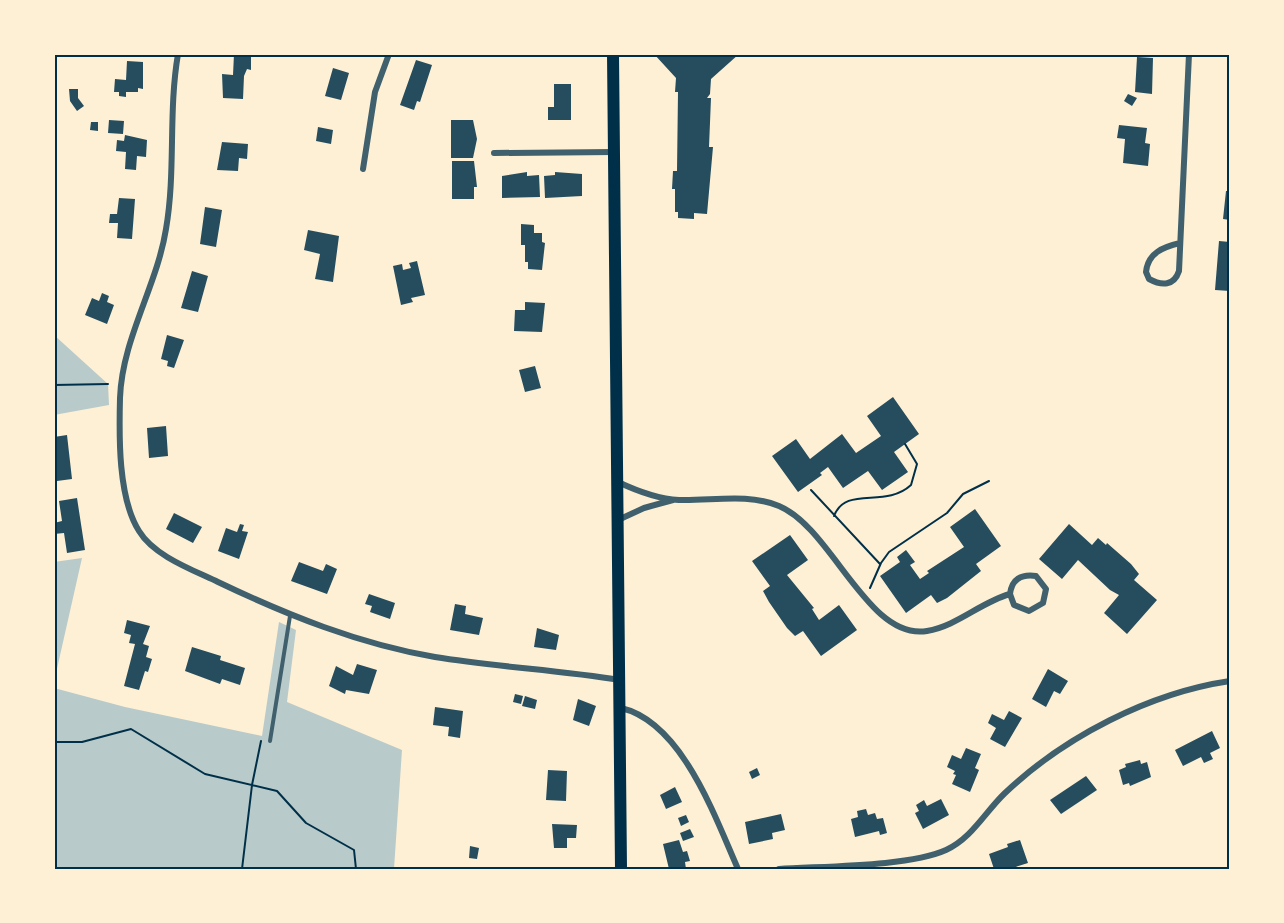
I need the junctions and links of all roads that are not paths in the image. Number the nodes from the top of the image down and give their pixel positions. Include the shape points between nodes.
1 (178, 54) edge
2 (389, 54) edge
3 (613, 54) edge
4 (1189, 54) edge
5 (614, 152) junction
6 (494, 153) dead end
7 (363, 169) dead end
8 (1180, 243) junction
9 (617, 482) junction
10 (676, 500) junction
11 (618, 520) junction
12 (1010, 594) junction
13 (290, 615) junction
14 (620, 680) junction
15 (1230, 681) edge
16 (621, 708) junction
17 (270, 741) dead end
18 (621, 869) edge
19 (738, 869) edge
20 (779, 869) edge

1 - 13 street via 166,229 159,263 126,359 121,389 121,449 127,501 139,531 159,549
2 - 7 street via 375,92
3 - 5 main road
4 - 8 street
5 - 6 street
5 - 9 main road
8 - 8 street via 1179,270 1174,281 1161,284 1149,279 1149,259
9 - 10 street
9 - 11 main road
10 - 11 street
10 - 12 street via 755,500 784,508 819,537 892,624 919,632 941,627 979,605
11 - 14 main road
12 - 12 street via 1014,605 1029,611 1038,609 1047,596 1041,580 1027,574 1014,581
13 - 14 street via 434,657
13 - 17 lane
14 - 16 main road
15 - 20 street via 1172,693 1098,727 1023,778 967,836 947,849 914,859
16 - 18 main road
16 - 19 street via 646,718 671,743 701,787

